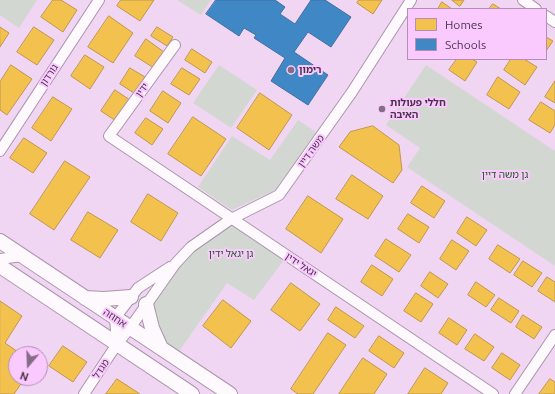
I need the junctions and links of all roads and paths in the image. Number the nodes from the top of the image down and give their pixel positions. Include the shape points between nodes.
1 (99, 0) edge
2 (411, 0) edge
3 (523, 0) edge
4 (535, 8) edge
5 (175, 45) dead end
6 (108, 136) joint
7 (0, 151) edge
8 (231, 219) junction
9 (0, 242) edge
10 (22, 256) junction
11 (0, 259) edge
12 (175, 264) junction
13 (0, 266) edge
14 (131, 297) junction
15 (85, 298) junction
16 (146, 304) junction
17 (115, 318) junction
18 (130, 328) junction
19 (555, 335) edge
20 (117, 344) junction
21 (161, 348) junction
22 (84, 394) edge
23 (192, 394) edge
24 (230, 394) edge
25 (493, 394) edge
26 (515, 394) edge

1 - 7 street, גורדון
2 - 8 street, משה דיין via 348,97 279,195
3 - 4 street
5 - 6 street, ידין
6 - 8 street, יגאל ידין
8 - 12 street, משה דיין via 191,247
8 - 25 street, יגאל ידין
9 - 10 main road, אחוזה
10 - 11 street
10 - 15 main road, אחוזה
12 - 14 street, משה דיין via 138,288
12 - 16 street, משה דיין
13 - 20 main road, אחוזה
14 - 15 main road
14 - 17 street, משה דיין
15 - 17 main road, אחוזה
16 - 18 street, משה דיין
16 - 21 main road via 152,328
17 - 18 main road, אחוזה
17 - 20 street
18 - 20 street, משה דיין
18 - 21 main road, אחוזה
19 - 26 street
20 - 22 street, מגדל
20 - 23 main road, אחוזה
21 - 24 main road, אחוזה

